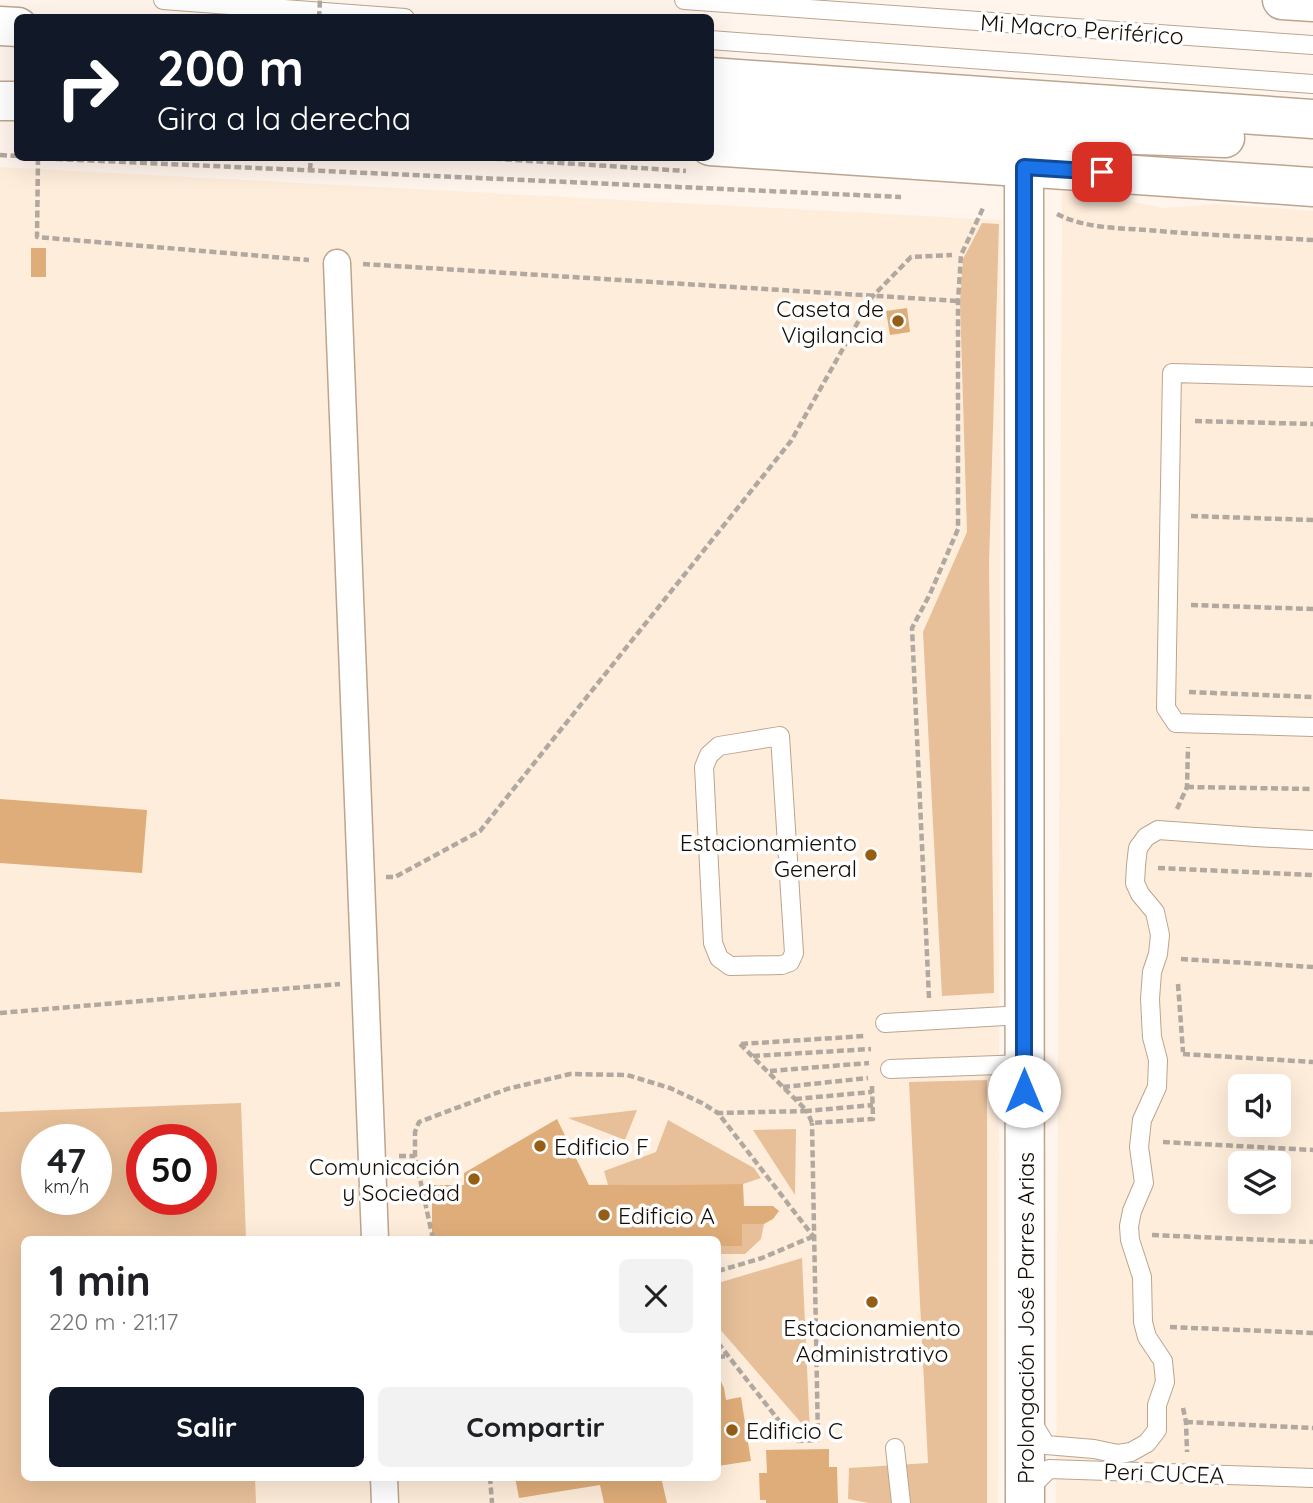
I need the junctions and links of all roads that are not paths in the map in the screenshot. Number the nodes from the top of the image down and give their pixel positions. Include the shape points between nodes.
1 (163, 0) edge
2 (684, 0) edge
3 (1282, 0) edge
4 (1313, 2) edge
5 (351, 14) edge
6 (714, 40) edge
7 (1313, 45) edge
8 (714, 76) edge
9 (1313, 83) edge
10 (714, 109) edge
11 (1313, 119) edge
12 (1313, 141) edge
13 (714, 146) edge
14 (1024, 167) junction
15 (1313, 187) edge
16 (337, 262) road end
17 (1313, 377) edge
18 (1313, 727) edge
19 (780, 736) joint
20 (1313, 839) edge
21 (1024, 1015) junction
22 (885, 1023) dead end
23 (1024, 1064) junction
24 (890, 1069) dead end
25 (375, 1236) edge
26 (1026, 1412) junction
27 (895, 1448) dead end
28 (1313, 1478) edge
29 (384, 1481) edge
30 (1025, 1498) edge
31 (385, 1503) edge
32 (901, 1503) edge

1 - 5 lane
2 - 7 lane, Mi Macro Periférico
3 - 4 main road
6 - 9 lane, Mi Macro Periférico
8 - 11 main road
10 - 12 main road via 1022,131
13 - 14 main road
14 - 15 main road
14 - 21 main road, Prolongación José Parres Arias
16 - 25 street
17 - 18 lane via 1172,373 1166,708 1176,723
19 - 19 lane via 719,746 704,767 713,943 719,958 730,966 782,965 790,962 794,953
20 - 26 lane via 1158,831 1138,848 1135,883 1155,912 1160,935 1150,999 1158,1060 1157,1087 1142,1120 1139,1147 1144,1184 1129,1226 1142,1277 1143,1322 1163,1362 1165,1382 1157,1405 1157,1430 1147,1443 1118,1454 1046,1445
21 - 22 lane
21 - 23 main road, Prolongación José Parres Arias
23 - 24 lane
23 - 26 main road, Prolongación José Parres Arias
26 - 30 main road, Prolongación José Parres Arias
27 - 32 lane
28 - 30 lane, Peri CUCEA via 1049,1469
29 - 31 street

